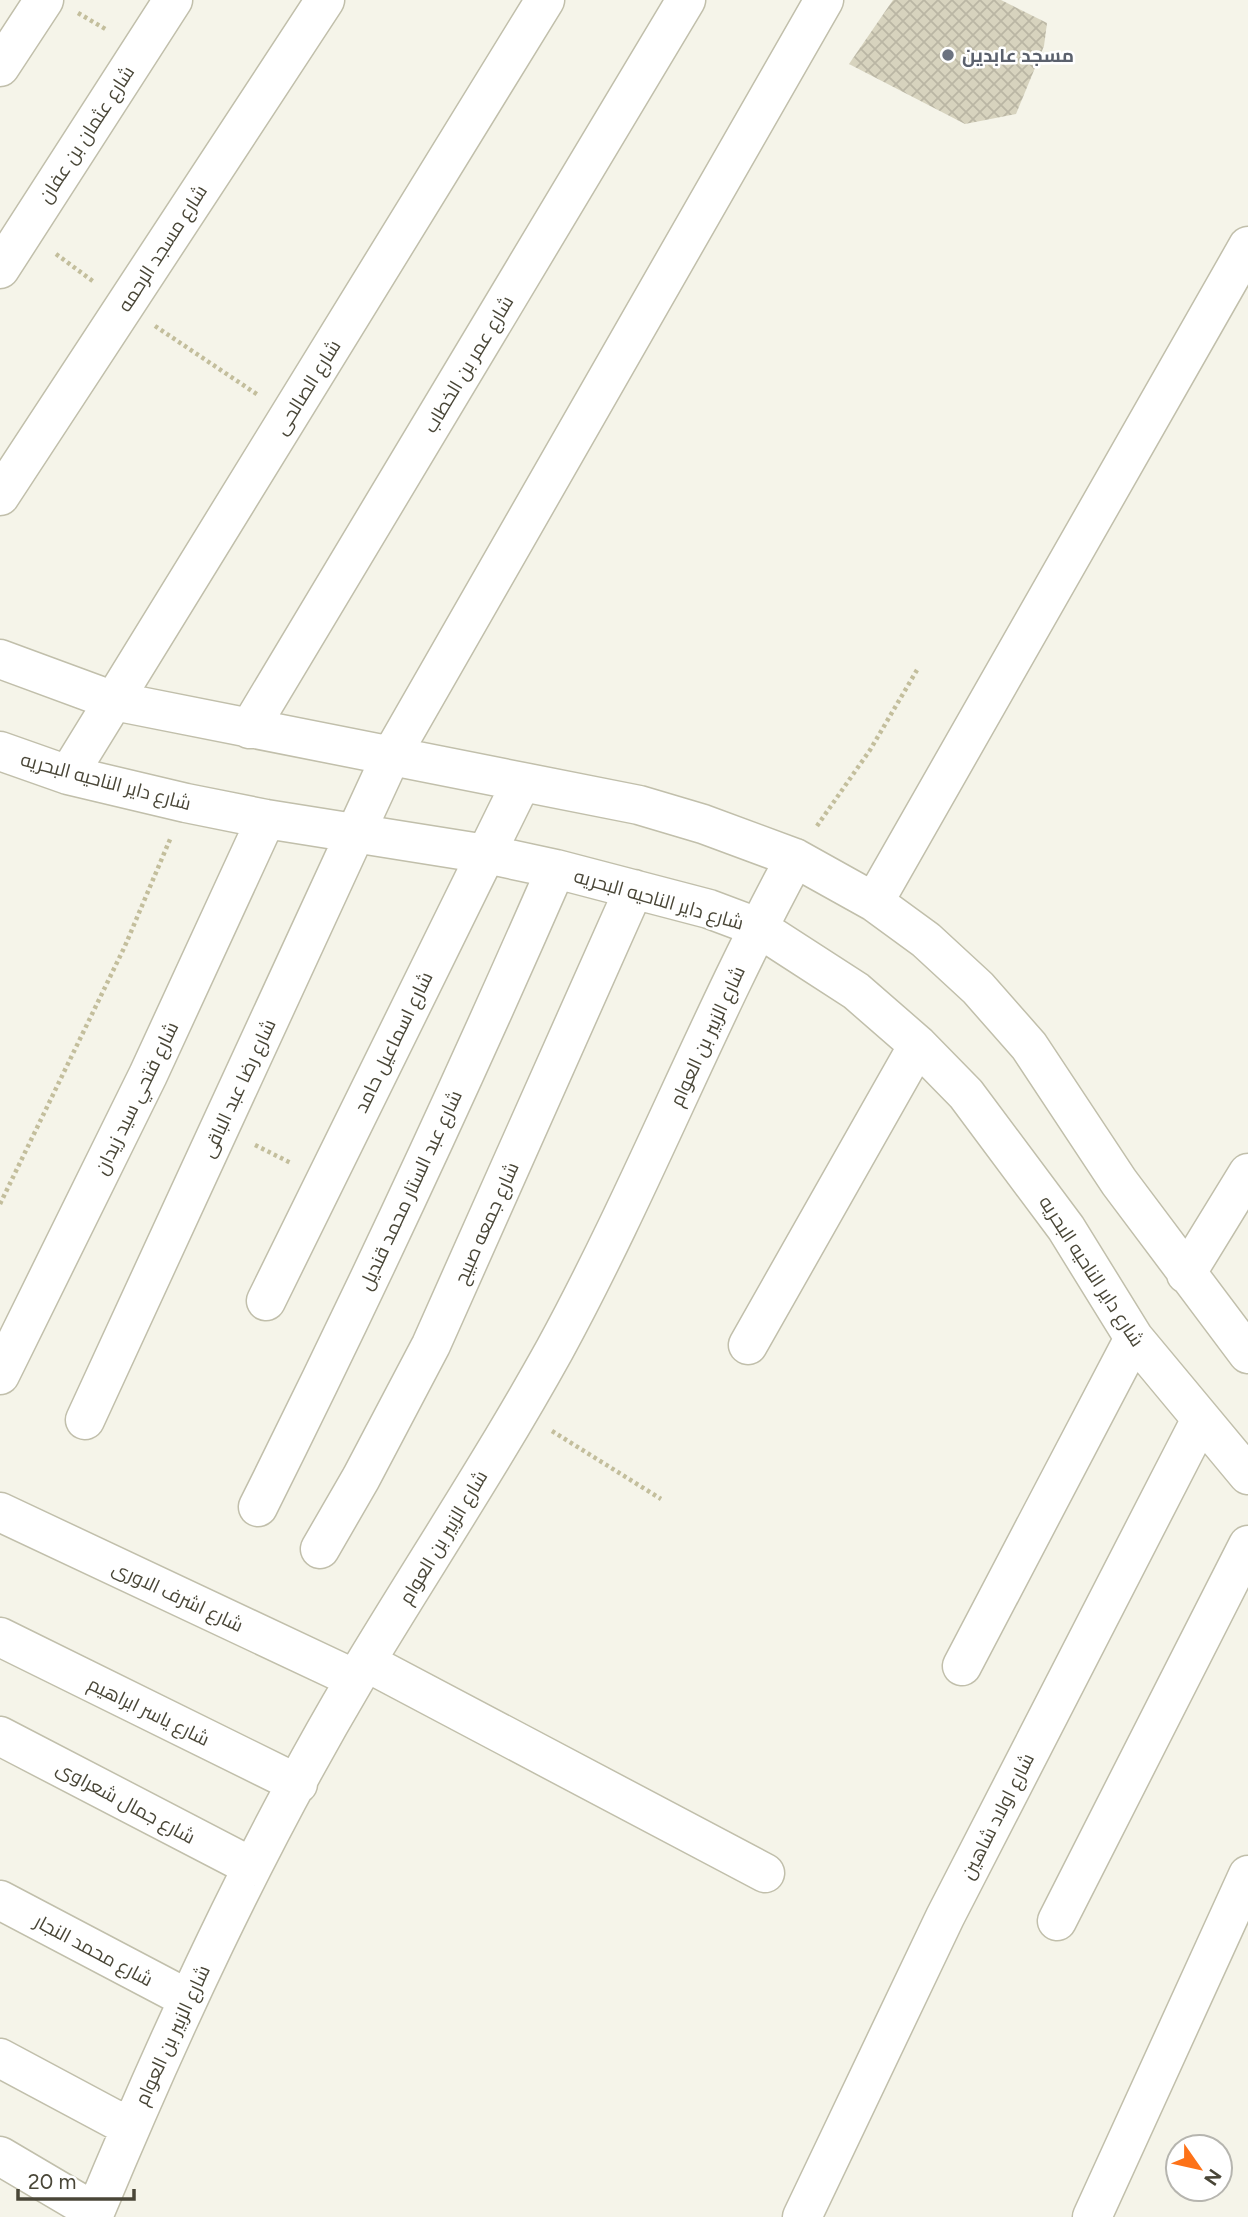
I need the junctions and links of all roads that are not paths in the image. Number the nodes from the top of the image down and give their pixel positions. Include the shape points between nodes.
1 (173, 0) edge
2 (325, 0) edge
3 (545, 0) edge
4 (686, 0) edge
5 (824, 0) edge
6 (56, 4) edge
7 (0, 67) edge
8 (1248, 246) edge
9 (0, 269) edge
10 (0, 496) edge
11 (0, 659) edge
12 (114, 701) junction
13 (249, 729) junction
14 (0, 751) edge
15 (391, 757) junction
16 (68, 775) junction
17 (521, 783) junction
18 (267, 819) junction
19 (356, 832) junction
20 (486, 854) junction
21 (795, 858) junction
22 (556, 869) junction
23 (634, 889) junction
24 (874, 902) junction
25 (757, 927) junction
26 (918, 1045) junction
27 (1248, 1173) edge
28 (1186, 1274) junction
29 (266, 1301) dead end
30 (1134, 1338) junction
31 (748, 1345) dead end
32 (1248, 1354) edge
33 (0, 1375) edge
34 (1201, 1419) junction
35 (85, 1420) dead end
36 (1248, 1475) edge
37 (258, 1507) dead end
38 (0, 1512) edge
39 (1248, 1545) edge
40 (320, 1549) dead end
41 (0, 1637) edge
42 (962, 1666) dead end
43 (361, 1671) junction
44 (0, 1736) edge
45 (298, 1784) junction
46 (252, 1867) junction
47 (765, 1873) dead end
48 (1248, 1875) edge
49 (0, 1900) edge
50 (1057, 1921) dead end
51 (188, 1999) junction
52 (0, 2058) edge
53 (129, 2127) junction
54 (0, 2156) edge
55 (94, 2214) edge
56 (802, 2217) edge
57 (1092, 2217) edge

1 - 9 street, شارع عثمان بن عفان
2 - 10 street, شارع مسجد الرحمه
3 - 12 street, شارع الصالحى
4 - 13 street, شارع عمر بن الخطاب
5 - 15 street, شارع رضا عبد الباقى
6 - 7 street
8 - 24 street
11 - 12 street
12 - 13 street
12 - 16 street, شارع الصالحى
13 - 15 street
14 - 16 street, شارع داير الناحيه البحريه
15 - 17 street
15 - 19 street, شارع رضا عبد الباقى
16 - 18 street, شارع داير الناحيه البحريه
17 - 20 street, شارع اسماعيل حامد
17 - 21 street via 639,805
18 - 19 street, شارع داير الناحيه البحريه
18 - 33 street, شارع فتحي سيد زيدان via 148,1075
19 - 20 street, شارع داير الناحيه البحريه
19 - 35 street, شارع رضا عبد الباقى
20 - 22 street, شارع داير الناحيه البحريه
20 - 29 street, شارع اسماعيل حامد
21 - 24 street
21 - 25 street, شارع الزبير بن العوام
22 - 23 street, شارع داير الناحيه البحريه
22 - 37 street, شارع عبد الستار محمد قنديل via 474,1056
23 - 25 street, شارع داير الناحيه البحريه
23 - 40 street, شارع جمعه صبيح via 431,1345
24 - 28 street via 926,940 978,988 1029,1046
25 - 26 street, شارع داير الناحيه البحريه via 856,991
25 - 43 street, شارع الزبير بن العوام via 582,1299 520,1412
26 - 30 street, شارع داير الناحيه البحريه via 966,1094 1015,1156
26 - 31 street
27 - 28 street
28 - 32 street
30 - 34 street, شارع داير الناحيه البحريه
30 - 42 street
34 - 36 street, شارع داير الناحيه البحريه
34 - 56 street, شارع اولاد شاهين via 945,1917
38 - 43 street, شارع اشرف الاورى
39 - 50 street
41 - 45 street, شارع ياسر ابراهيم
43 - 45 street, شارع الزبير بن العوام
43 - 47 street, شارع اشرف الاورى
44 - 46 street, شارع جمال شعراوى
45 - 46 street, شارع الزبير بن العوام
46 - 51 street, شارع الزبير بن العوام
48 - 57 street
49 - 51 street, شارع محمد النجار
51 - 53 street, شارع الزبير بن العوام
52 - 53 street
53 - 55 street, شارع الزبير بن العوام
54 - 55 street

